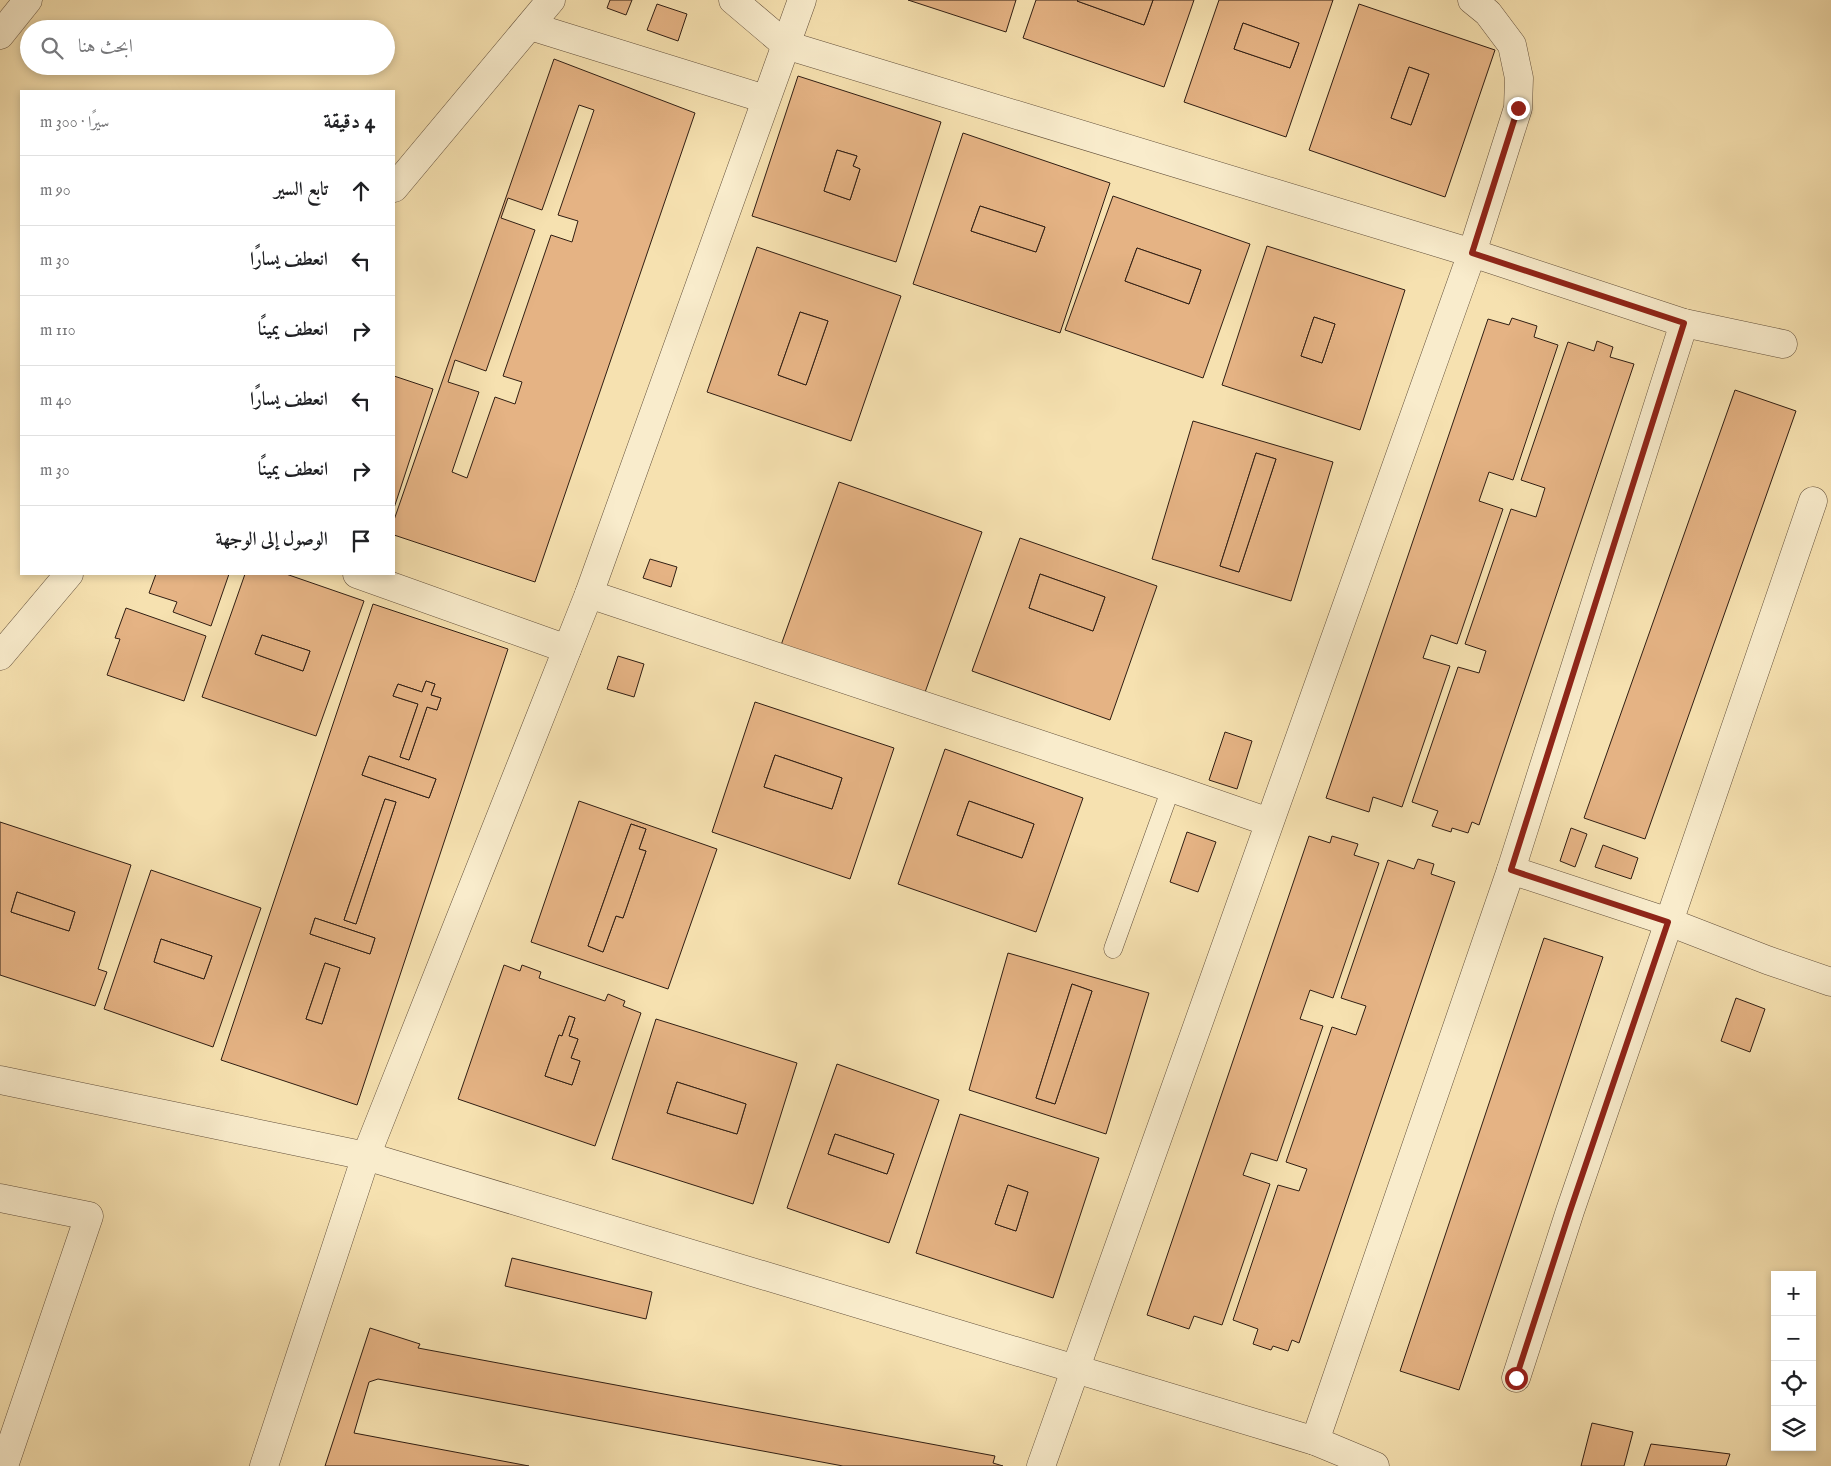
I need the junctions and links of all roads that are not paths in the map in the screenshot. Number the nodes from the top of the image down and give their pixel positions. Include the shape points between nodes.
1 (28, 0) edge
2 (551, 0) edge
3 (733, 0) edge
4 (802, 0) edge
5 (1472, 0) edge
6 (530, 26) junction
7 (0, 35) edge
8 (786, 45) junction
9 (765, 99) junction
10 (395, 187) edge
11 (1472, 253) junction
12 (1684, 323) junction
13 (1783, 344) dead end
14 (1814, 501) dead end
15 (68, 575) edge
16 (360, 575) edge
17 (589, 594) junction
18 (567, 648) junction
19 (0, 656) edge
20 (1171, 788) junction
21 (1269, 822) junction
22 (1511, 870) junction
23 (1668, 922) junction
24 (1113, 949) dead end
25 (1831, 982) edge
26 (0, 1080) edge
27 (366, 1156) junction
28 (0, 1198) edge
29 (1074, 1369) junction
30 (1516, 1378) dead end
31 (1315, 1441) junction
32 (2, 1466) edge
33 (264, 1466) edge
34 (1041, 1466) edge
35 (1375, 1466) edge

1 - 7 street
2 - 6 street
3 - 8 street
4 - 8 street
5 - 11 street via 1488,13 1512,45 1519,78 1518,108
6 - 9 street
6 - 10 street
8 - 9 street
8 - 11 street
9 - 17 street
11 - 12 street
11 - 21 street
12 - 13 street
12 - 22 street
14 - 23 street
15 - 19 street
16 - 18 street
17 - 18 street
17 - 20 street
18 - 27 street
20 - 21 street
20 - 24 lane
21 - 29 street
22 - 23 street
22 - 31 street
23 - 25 street
23 - 30 street
26 - 27 street
27 - 29 street
27 - 33 street
28 - 32 street via 89,1216
29 - 31 street
29 - 34 street
31 - 35 street

